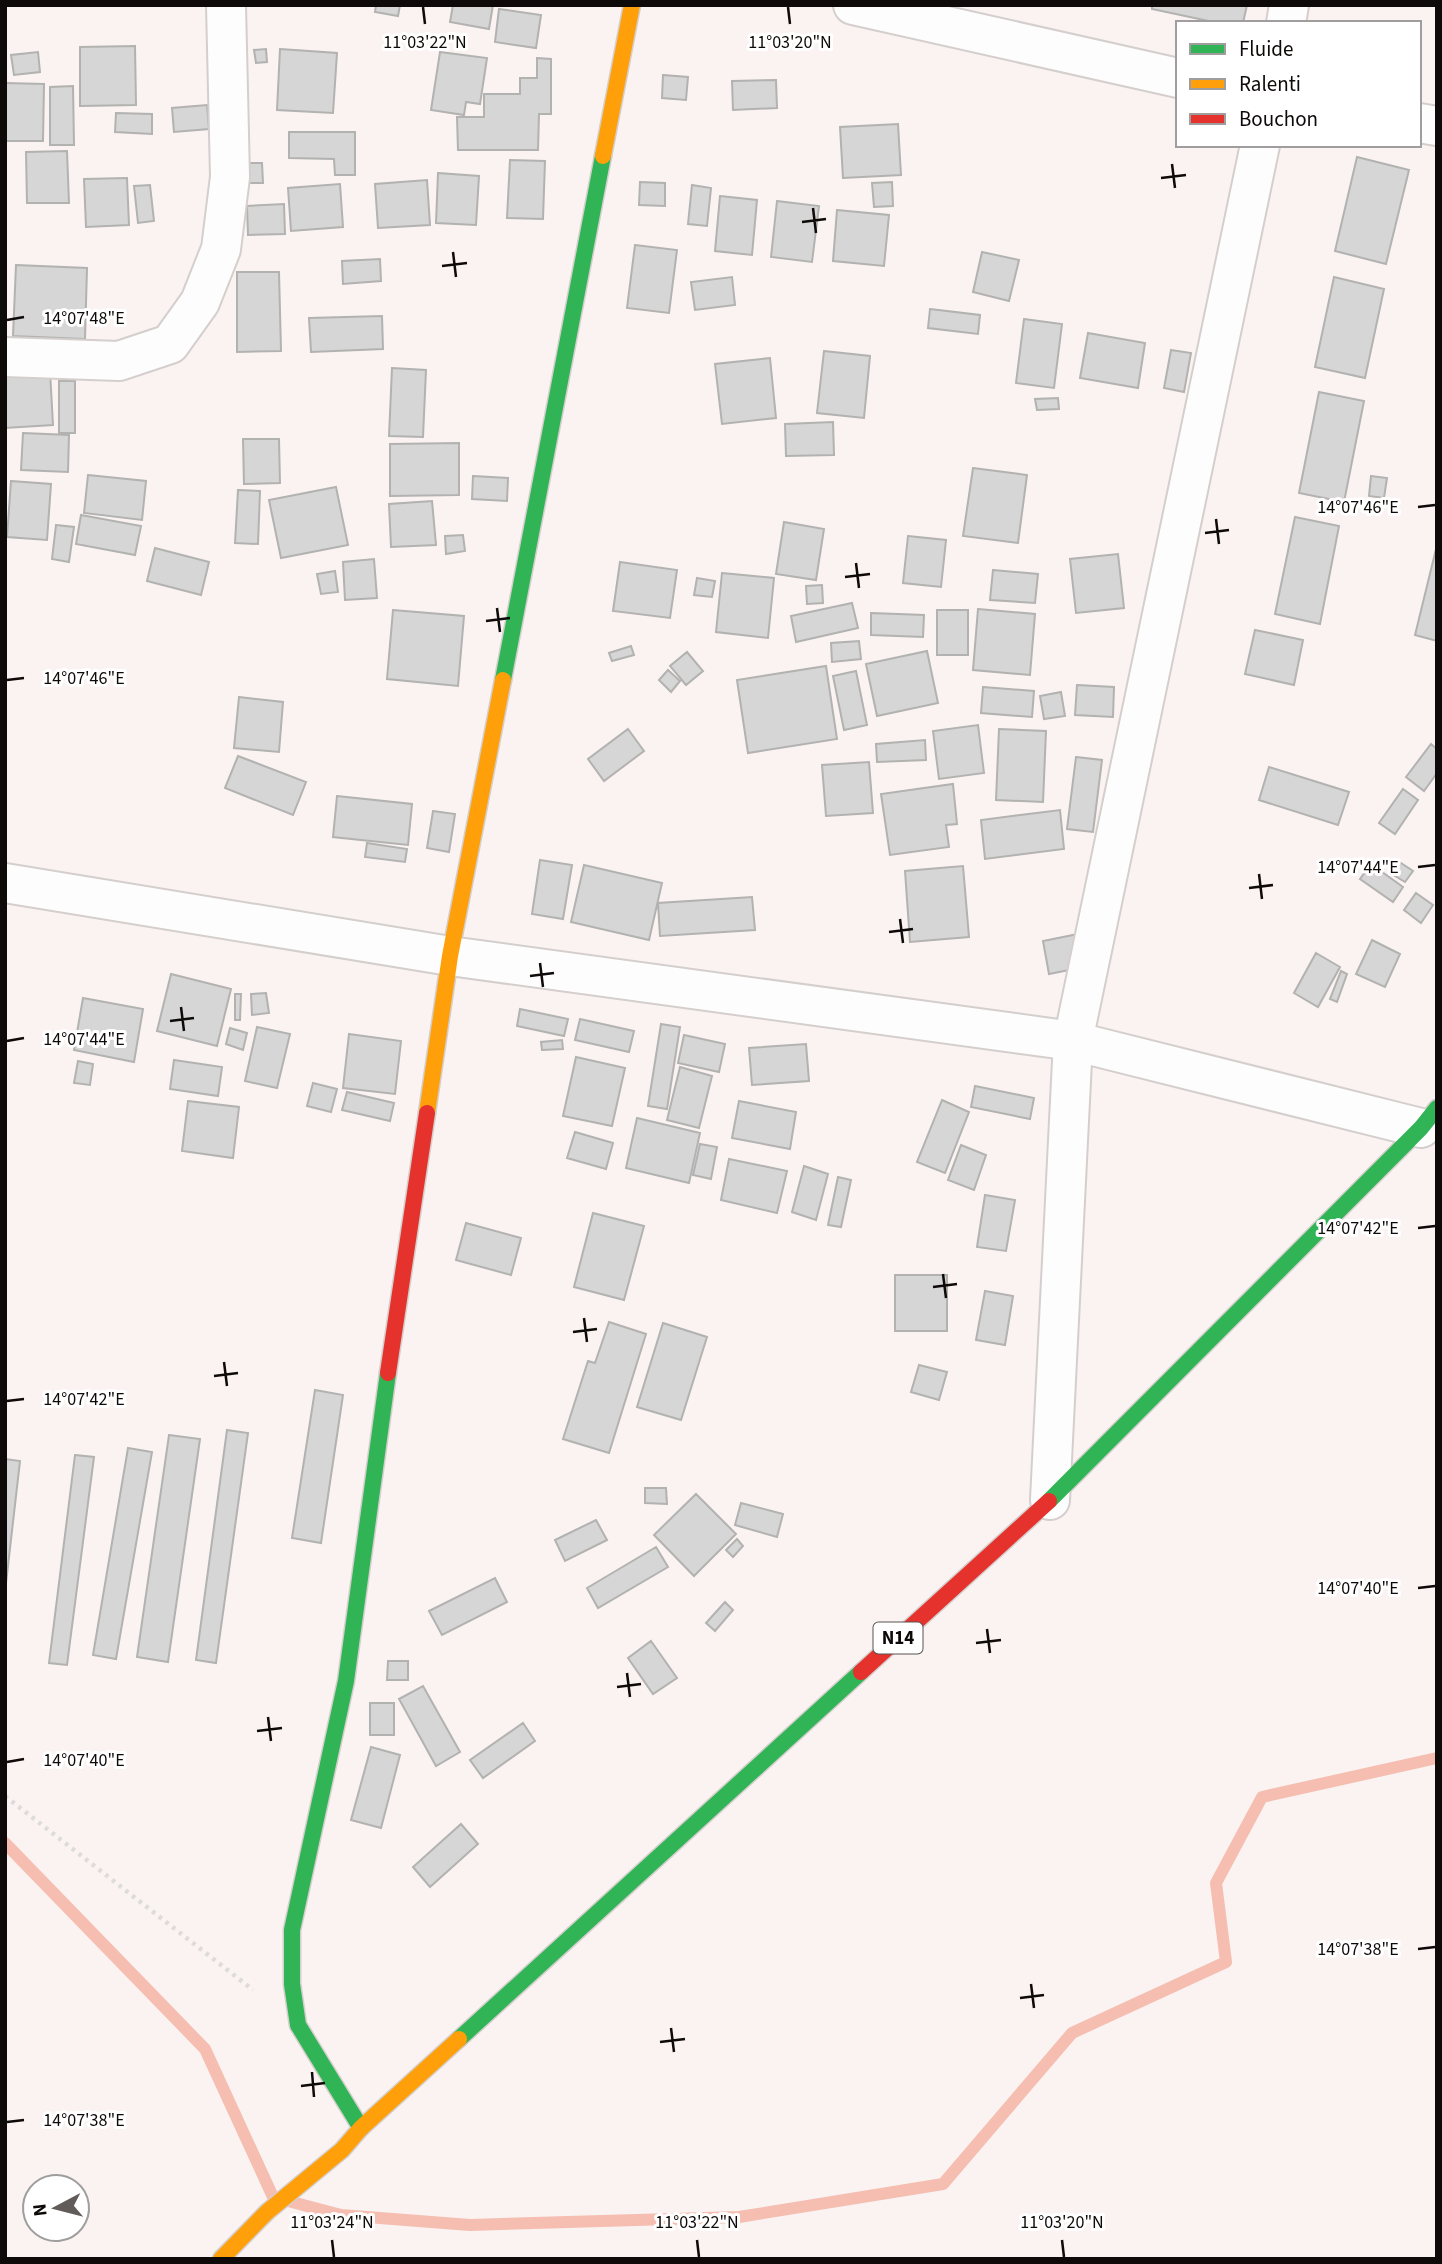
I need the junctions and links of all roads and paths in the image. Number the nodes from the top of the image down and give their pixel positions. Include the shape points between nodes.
1 (226, 5) edge
2 (632, 5) edge
3 (853, 5) edge
4 (1176, 78) edge
5 (1260, 147) edge
6 (5, 357) edge
7 (5, 883) edge
8 (450, 956) junction
9 (1073, 1041) junction
10 (1429, 1118) edge
11 (1050, 1500) junction
12 (5, 1796) edge
13 (298, 2025) junction
14 (362, 2128) junction
15 (221, 2259) edge

1 - 6 street via 230,177 221,248 200,302 170,344 119,361
2 - 8 main road
3 - 4 street
5 - 9 street
7 - 8 street
8 - 9 street
8 - 13 main road via 346,1681 292,1930
9 - 10 street
9 - 11 street
10 - 11 main road, N14
11 - 14 main road, N14
12 - 13 path
13 - 14 main road
14 - 15 main road, N14 via 267,2211

